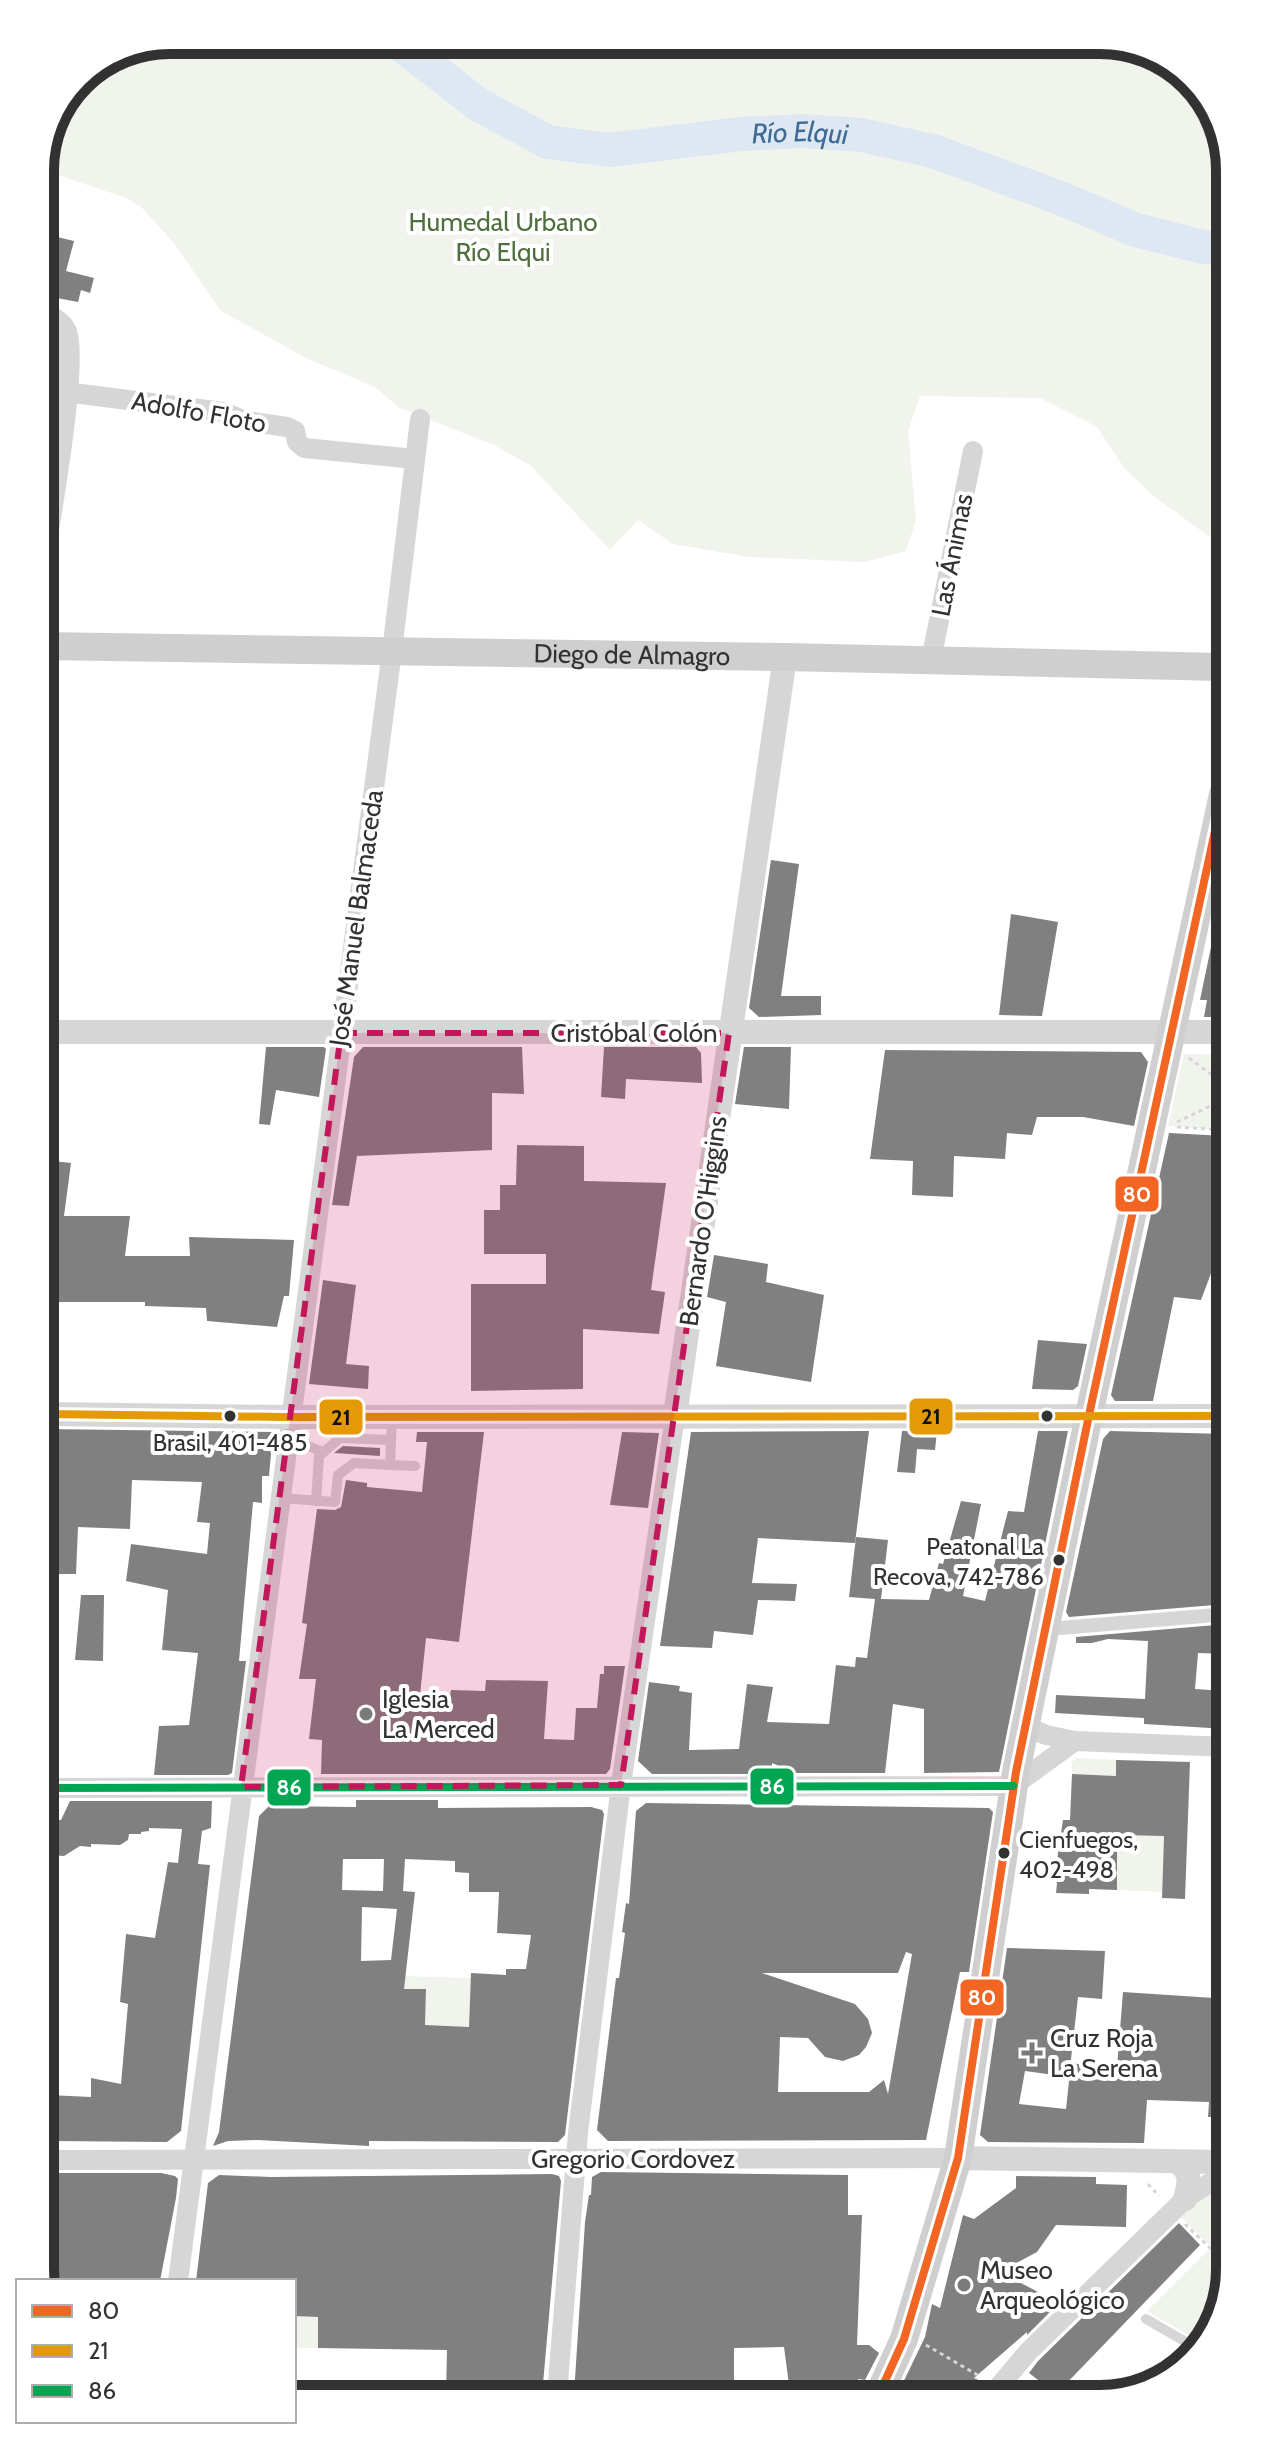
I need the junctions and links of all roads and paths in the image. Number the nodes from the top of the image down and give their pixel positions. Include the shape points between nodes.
1 (54, 321) edge
2 (65, 392) junction
3 (420, 419) dead end
4 (973, 451) dead end
5 (415, 459) junction
6 (54, 473) edge
7 (54, 646) edge
8 (392, 651) junction
9 (785, 657) junction
10 (931, 660) junction
11 (1216, 665) edge
12 (1216, 827) edge
13 (54, 1032) edge
14 (1172, 1032) junction
15 (1216, 1032) edge
16 (341, 1033) junction
17 (729, 1033) junction
18 (1216, 1078) edge
19 (1216, 1103) edge
20 (1216, 1129) edge
21 (54, 1414) edge
22 (1089, 1415) junction
23 (675, 1416) junction
24 (1216, 1416) edge
25 (325, 1417) junction
26 (291, 1428) junction
27 (391, 1429) junction
28 (340, 1438) junction
29 (323, 1452) junction
30 (390, 1465) junction
31 (415, 1466) dead end
32 (281, 1498) junction
33 (316, 1501) junction
34 (1216, 1615) edge
35 (1060, 1628) dead end
36 (1025, 1726) junction
37 (1075, 1741) junction
38 (1216, 1747) edge
39 (621, 1785) junction
40 (1013, 1786) junction
41 (241, 1787) junction
42 (54, 1788) edge
43 (958, 2158) junction
44 (195, 2159) junction
45 (574, 2159) junction
46 (54, 2160) edge
47 (1175, 2161) junction
48 (1216, 2166) edge
49 (1142, 2177) dead end
50 (1216, 2179) edge
51 (1178, 2208) junction
52 (1213, 2251) dead end
53 (178, 2279) edge
54 (1146, 2319) dead end
55 (904, 2339) junction
56 (1188, 2343) edge
57 (558, 2385) edge
58 (883, 2385) edge
59 (992, 2385) edge
60 (1002, 2385) edge

1 - 2 street via 66,333
2 - 5 street, Adolfo Floto via 223,412 287,427 304,448
2 - 6 street
3 - 5 street, José Manuel Balmaceda
4 - 10 street, Las Ánimas
5 - 8 street, José Manuel Balmaceda
7 - 8 main road, Diego de Almagro
8 - 9 main road, Diego de Almagro
8 - 16 street, José Manuel Balmaceda
9 - 10 main road, Diego de Almagro
9 - 17 street, Bernardo O'Higgins
10 - 11 main road, Diego de Almagro
12 - 14 main road
13 - 16 street, Cristóbal Colón
14 - 15 street, Cristóbal Colón
14 - 17 street, Cristóbal Colón
14 - 18 path via 1184,1054
14 - 22 main road
16 - 17 street, Cristóbal Colón
16 - 26 street, José Manuel Balmaceda
17 - 23 street, Bernardo O'Higgins
19 - 20 path via 1168,1126
21 - 26 street
22 - 23 street
22 - 24 street
22 - 36 main road
23 - 27 street
23 - 39 street, Bernardo O'Higgins
25 - 26 street
25 - 27 street
25 - 28 lane
26 - 29 lane
26 - 32 street, José Manuel Balmaceda
27 - 28 lane
27 - 30 lane
28 - 29 lane
29 - 33 lane
30 - 31 lane
30 - 33 lane via 354,1463 338,1475 335,1502
32 - 33 lane
32 - 41 street, José Manuel Balmaceda
34 - 35 street
36 - 37 street
36 - 40 main road
37 - 38 street
37 - 40 street
39 - 40 street
39 - 41 street
39 - 45 street, Bernardo O'Higgins
40 - 43 main road via 998,1933
41 - 42 street
41 - 44 street
43 - 45 street, Gregorio Cordovez
43 - 47 street, Gregorio Cordovez
43 - 55 main road
44 - 45 street, Gregorio Cordovez
44 - 46 street, Gregorio Cordovez
44 - 53 street
45 - 57 street, Bernardo O'Higgins
47 - 48 street, Gregorio Cordovez
47 - 51 street via 1185,2167 1190,2181
49 - 51 path
50 - 51 street
51 - 52 path
51 - 60 street via 1028,2352
54 - 56 lane
55 - 58 main road
55 - 59 path via 917,2339

